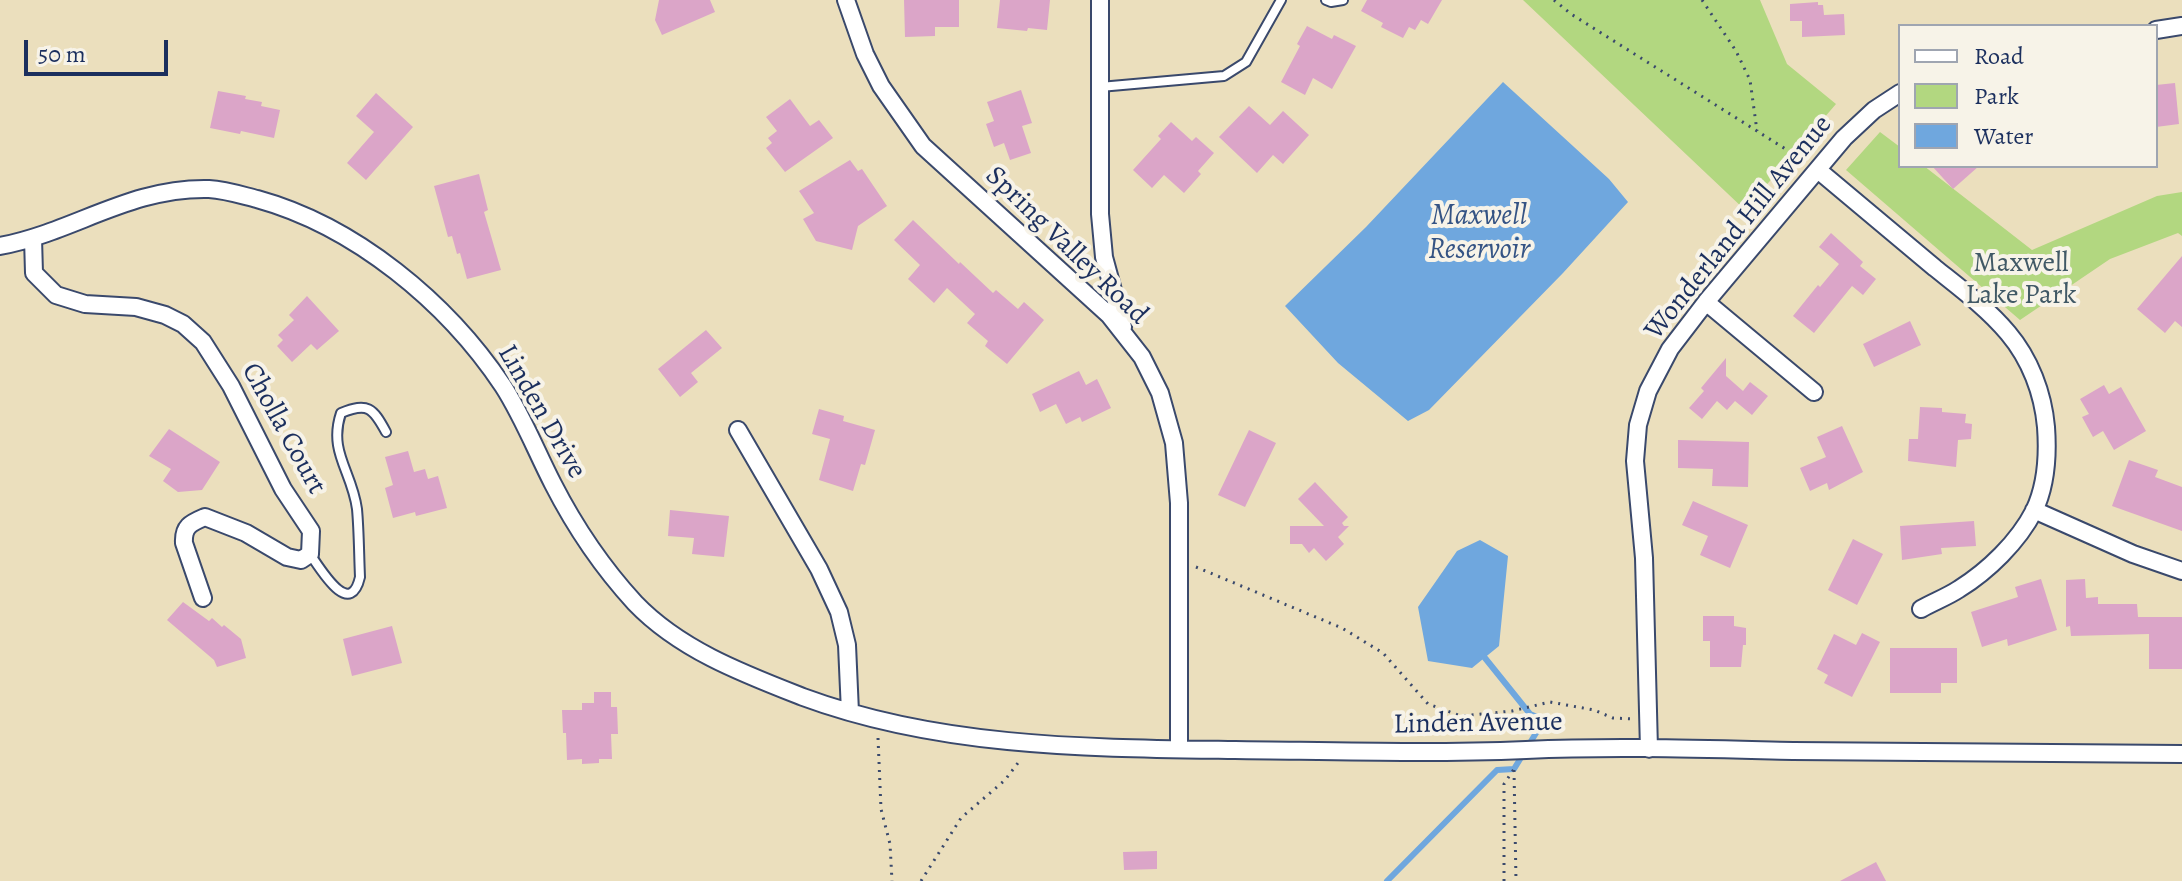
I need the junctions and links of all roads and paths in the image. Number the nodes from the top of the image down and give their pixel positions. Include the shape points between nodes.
1 (846, 0) edge
2 (1100, 0) edge
3 (1281, 0) edge
4 (1326, 0) edge
5 (1343, 0) edge
6 (1554, 0) edge
7 (1702, 0) edge
8 (2182, 26) edge
9 (2158, 30) edge
10 (1100, 87) junction
11 (1898, 94) edge
12 (1757, 131) junction
13 (1818, 170) junction
14 (33, 238) junction
15 (0, 246) edge
16 (1706, 302) junction
17 (1124, 332) junction
18 (1814, 392) dead end
19 (738, 430) dead end
20 (386, 432) dead end
21 (2034, 510) junction
22 (310, 554) junction
23 (1179, 560) junction
24 (2182, 571) edge
25 (203, 598) dead end
26 (1921, 609) dead end
27 (781, 688) joint
28 (850, 712) junction
29 (878, 719) junction
30 (1649, 720) junction
31 (1033, 743) junction
32 (1179, 749) junction
33 (1649, 749) junction
34 (1511, 751) junction
35 (2182, 754) edge
36 (1514, 769) junction
37 (892, 881) edge
38 (921, 881) edge
39 (1504, 881) edge
40 (1516, 881) edge

1 - 17 street, Spring Valley Road via 881,86 923,146
2 - 10 street
3 - 10 lane via 1246,62 1224,76
4 - 5 lane
6 - 12 path
7 - 12 path via 1750,80
8 - 9 street
10 - 17 street via 1104,257
11 - 13 street, Wonderland Hill Avenue via 1864,119
12 - 13 path
13 - 16 street, Wonderland Hill Avenue
13 - 21 street via 1982,307 2022,355 2036,381 2048,446
14 - 15 street, Linden Drive
14 - 22 street, Cholla Court via 34,273 56,295 165,315 203,342 311,531
14 - 27 street, Linden Drive via 138,198 209,189 278,205 349,238 395,270 476,350 505,390 573,522 637,605 683,642
16 - 18 street
16 - 30 street, Wonderland Hill Avenue via 1670,349 1638,425 1635,461
17 - 23 street, Spring Valley Road via 1160,393 1174,443
19 - 28 street via 839,612 847,645
20 - 22 lane via 368,408 356,407 341,413 336,428 336,447 357,509 357,588 352,593 336,589
21 - 24 street
21 - 26 street via 1988,568
22 - 25 street via 301,560 287,557 205,517 183,533
23 - 30 path via 1342,628 1383,653 1428,704 1461,716 1550,702 1613,718
23 - 32 street, Spring Valley Road
27 - 28 street, Linden Avenue
28 - 29 street, Linden Avenue
29 - 31 street, Linden Avenue via 929,731
29 - 37 path via 881,809
30 - 33 street, Wonderland Hill Avenue
31 - 32 street, Linden Avenue
31 - 38 path via 1005,780 961,818
32 - 34 street, Linden Avenue
33 - 34 street, Linden Avenue
33 - 35 street, Linden Avenue
34 - 36 path
36 - 39 path via 1504,784
36 - 40 path

